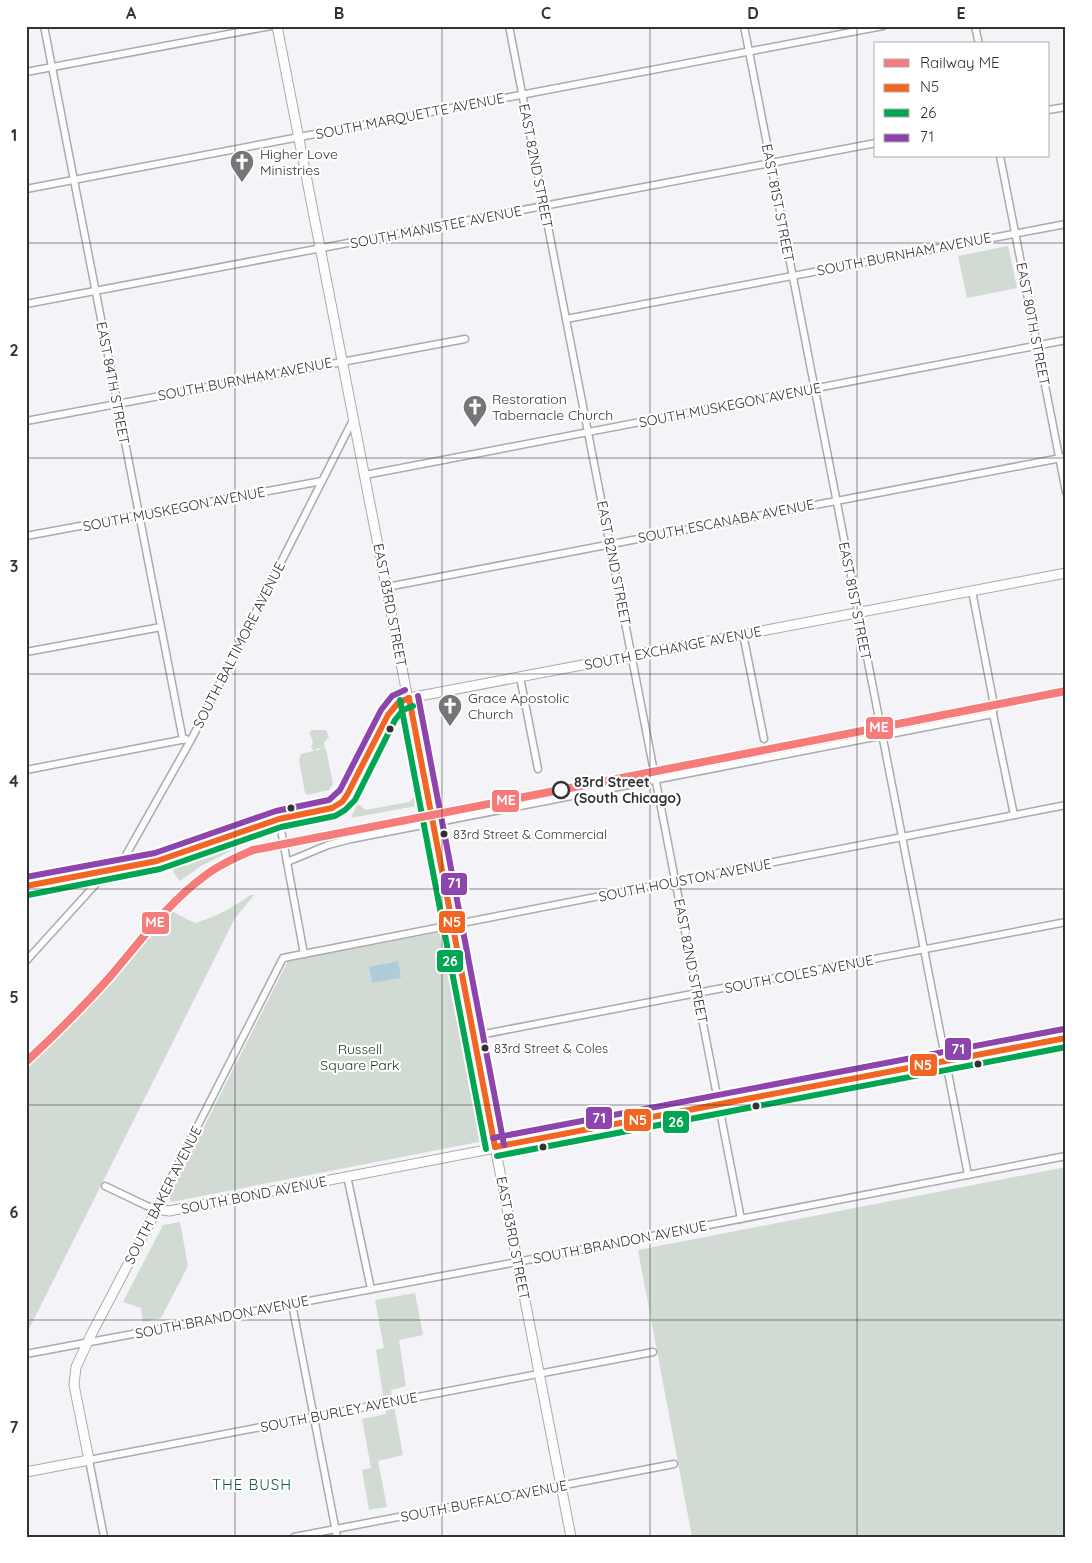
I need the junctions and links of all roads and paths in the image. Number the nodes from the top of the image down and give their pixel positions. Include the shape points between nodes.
1 (44, 26) edge
2 (271, 26) edge
3 (277, 26) edge
4 (509, 26) edge
5 (744, 26) edge
6 (883, 26) edge
7 (975, 26) edge
8 (979, 42) edge
9 (749, 52) junction
10 (52, 67) junction
11 (26, 72) edge
12 (522, 95) junction
13 (1066, 107) edge
14 (1050, 110) edge
15 (299, 137) junction
16 (874, 144) edge
17 (1000, 158) edge
18 (770, 164) junction
19 (74, 180) junction
20 (26, 189) edge
21 (544, 207) junction
22 (1066, 224) edge
23 (1016, 233) junction
24 (321, 249) junction
25 (792, 276) junction
26 (96, 291) junction
27 (26, 304) edge
28 (566, 318) junction
29 (465, 339) dead end
30 (1066, 340) edge
31 (1037, 346) junction
32 (342, 360) junction
33 (814, 389) junction
34 (118, 404) junction
35 (354, 419) junction
36 (26, 421) edge
37 (588, 432) junction
38 (1062, 458) edge
39 (365, 475) junction
40 (322, 481) junction
41 (1066, 492) edge
42 (836, 500) junction
43 (139, 515) junction
44 (26, 536) edge
45 (610, 544) junction
46 (1066, 573) edge
47 (387, 587) junction
48 (972, 591) junction
49 (858, 612) junction
50 (161, 627) junction
51 (743, 634) junction
52 (26, 652) edge
53 (632, 656) junction
54 (520, 677) junction
55 (409, 698) junction
56 (994, 714) junction
57 (882, 736) junction
58 (192, 738) junction
59 (764, 739) dead end
60 (183, 740) junction
61 (538, 769) dead end
62 (26, 770) edge
63 (656, 780) junction
64 (1066, 805) edge
65 (1014, 815) junction
66 (279, 819) junction
67 (433, 823) junction
68 (902, 837) junction
69 (287, 862) junction
70 (120, 869) junction
71 (105, 872) junction
72 (676, 882) junction
73 (26, 886) edge
74 (1066, 922) edge
75 (453, 925) junction
76 (924, 950) junction
77 (304, 954) junction
78 (26, 961) edge
79 (697, 993) junction
80 (474, 1036) junction
81 (1066, 1038) edge
82 (946, 1061) junction
83 (719, 1104) junction
84 (495, 1148) junction
85 (1066, 1156) edge
86 (968, 1175) junction
87 (347, 1176) junction
88 (105, 1186) dead end
89 (157, 1209) junction
90 (741, 1218) junction
91 (517, 1262) junction
92 (370, 1289) junction
93 (292, 1304) junction
94 (87, 1342) junction
95 (653, 1352) dead end
96 (26, 1354) edge
97 (538, 1374) junction
98 (314, 1417) junction
99 (89, 1460) junction
100 (674, 1464) dead end
101 (26, 1472) edge
102 (561, 1486) junction
103 (335, 1529) junction
104 (104, 1537) edge
105 (294, 1537) edge
106 (337, 1537) edge
107 (570, 1537) edge

1 - 10 street, EAST 84TH STREET
2 - 10 street
3 - 15 street, EAST 83RD STREET
4 - 12 street, EAST 82ND STREET
5 - 9 street, EAST 81ST STREET
6 - 9 street, SOUTH MARQUETTE AVENUE
7 - 8 street
9 - 12 street, SOUTH MARQUETTE AVENUE
9 - 18 street, EAST 81ST STREET
10 - 11 street
10 - 19 street, EAST 84TH STREET
12 - 15 street, SOUTH MARQUETTE AVENUE
12 - 21 street, EAST 82ND STREET
13 - 14 street
15 - 19 street, SOUTH MARQUETTE AVENUE
15 - 24 street, EAST 83RD STREET
16 - 18 street, SOUTH MANISTEE AVENUE
17 - 23 street, EAST 80TH STREET
18 - 21 street, SOUTH MANISTEE AVENUE
18 - 25 street, EAST 81ST STREET
19 - 20 street, SOUTH MARQUETTE AVENUE
19 - 26 street, EAST 84TH STREET
21 - 24 street, SOUTH MANISTEE AVENUE
21 - 28 street, EAST 82ND STREET
22 - 23 street, SOUTH BURNHAM AVENUE
23 - 25 street, SOUTH BURNHAM AVENUE
23 - 31 street, EAST 80TH STREET
24 - 26 street, SOUTH MANISTEE AVENUE
24 - 32 street, EAST 83RD STREET
25 - 28 street, SOUTH BURNHAM AVENUE
25 - 33 street, EAST 81ST STREET
26 - 27 street, SOUTH MANISTEE AVENUE
26 - 34 street, EAST 84TH STREET
28 - 37 street, EAST 82ND STREET
29 - 32 street, SOUTH BURNHAM AVENUE
30 - 31 street, SOUTH MUSKEGON AVENUE
31 - 33 street, SOUTH MUSKEGON AVENUE
31 - 38 street, EAST 80TH STREET
32 - 34 street, SOUTH BURNHAM AVENUE
32 - 35 street, EAST 83RD STREET
33 - 37 street, SOUTH MUSKEGON AVENUE
33 - 42 street, EAST 81ST STREET
34 - 36 street, SOUTH BURNHAM AVENUE
34 - 43 street, EAST 84TH STREET
35 - 39 street, EAST 83RD STREET
35 - 40 street, SOUTH BALTIMORE AVENUE
37 - 39 street, SOUTH MUSKEGON AVENUE
37 - 45 street, EAST 82ND STREET
38 - 41 street, EAST 80TH STREET
38 - 42 street, SOUTH ESCANABA AVENUE
39 - 47 street, EAST 83RD STREET
40 - 43 street, SOUTH MUSKEGON AVENUE
40 - 58 street, SOUTH BALTIMORE AVENUE
42 - 45 street, SOUTH ESCANABA AVENUE
42 - 49 street, EAST 81ST STREET
43 - 44 street, SOUTH MUSKEGON AVENUE
43 - 50 street, EAST 84TH STREET
45 - 47 street, SOUTH ESCANABA AVENUE
45 - 53 street, EAST 82ND STREET
46 - 48 street, SOUTH EXCHANGE AVENUE
47 - 55 street, EAST 83RD STREET
48 - 49 street, SOUTH EXCHANGE AVENUE
48 - 56 street
49 - 51 street, SOUTH EXCHANGE AVENUE
49 - 57 street, EAST 81ST STREET
50 - 52 street
50 - 60 street, EAST 84TH STREET
51 - 53 street, SOUTH EXCHANGE AVENUE
51 - 59 street
53 - 54 street, SOUTH EXCHANGE AVENUE
53 - 63 street, EAST 82ND STREET
54 - 55 street, SOUTH EXCHANGE AVENUE
54 - 61 street
55 - 66 street, SOUTH EXCHANGE AVENUE via 398,703 388,715 346,799 332,808
55 - 67 street, EAST 83RD STREET
56 - 57 street
56 - 65 street
57 - 63 street
57 - 68 street, EAST 81ST STREET
58 - 60 street
58 - 70 street, SOUTH BALTIMORE AVENUE
60 - 62 street
63 - 67 street
63 - 72 street, EAST 82ND STREET
64 - 65 street, SOUTH HOUSTON AVENUE
65 - 68 street, SOUTH HOUSTON AVENUE
66 - 69 street
66 - 70 street via 170,857
67 - 69 street via 340,842
67 - 75 street, EAST 83RD STREET
68 - 72 street, SOUTH HOUSTON AVENUE
68 - 76 street, EAST 81ST STREET
69 - 77 street
70 - 71 street
71 - 73 street
71 - 78 street
72 - 75 street, SOUTH HOUSTON AVENUE
72 - 79 street, EAST 82ND STREET
74 - 76 street, SOUTH COLES AVENUE
75 - 77 street, SOUTH HOUSTON AVENUE
75 - 80 street, EAST 83RD STREET
76 - 79 street, SOUTH COLES AVENUE
76 - 82 street, EAST 81ST STREET
77 - 89 street, SOUTH BAKER AVENUE via 283,958
79 - 80 street, SOUTH COLES AVENUE
79 - 83 street, EAST 82ND STREET
80 - 84 street, EAST 83RD STREET
81 - 82 street, SOUTH BOND AVENUE
82 - 83 street, SOUTH BOND AVENUE
82 - 86 street, EAST 81ST STREET
83 - 84 street, SOUTH BOND AVENUE
83 - 90 street, EAST 82ND STREET
84 - 87 street, SOUTH BOND AVENUE
84 - 91 street, EAST 83RD STREET
85 - 86 street, SOUTH BRANDON AVENUE
86 - 90 street, SOUTH BRANDON AVENUE
87 - 89 street, SOUTH BOND AVENUE via 169,1211
87 - 92 street
88 - 89 street, SOUTH BOND AVENUE
89 - 94 street, SOUTH BAKER AVENUE
90 - 91 street, SOUTH BRANDON AVENUE
91 - 92 street, SOUTH BRANDON AVENUE
91 - 97 street, EAST 83RD STREET
92 - 93 street, SOUTH BRANDON AVENUE
93 - 94 street, SOUTH BRANDON AVENUE
93 - 98 street
94 - 96 street, SOUTH BRANDON AVENUE
94 - 99 street, SOUTH BAKER AVENUE via 74,1378
95 - 97 street, SOUTH BURLEY AVENUE
97 - 98 street, SOUTH BURLEY AVENUE
97 - 102 street, EAST 83RD STREET
98 - 99 street, SOUTH BURLEY AVENUE
98 - 103 street
99 - 101 street, SOUTH BURLEY AVENUE
99 - 104 street
100 - 102 street, SOUTH BUFFALO AVENUE
102 - 103 street, SOUTH BUFFALO AVENUE
102 - 107 street, EAST 83RD STREET
103 - 105 street, SOUTH BUFFALO AVENUE
103 - 106 street

